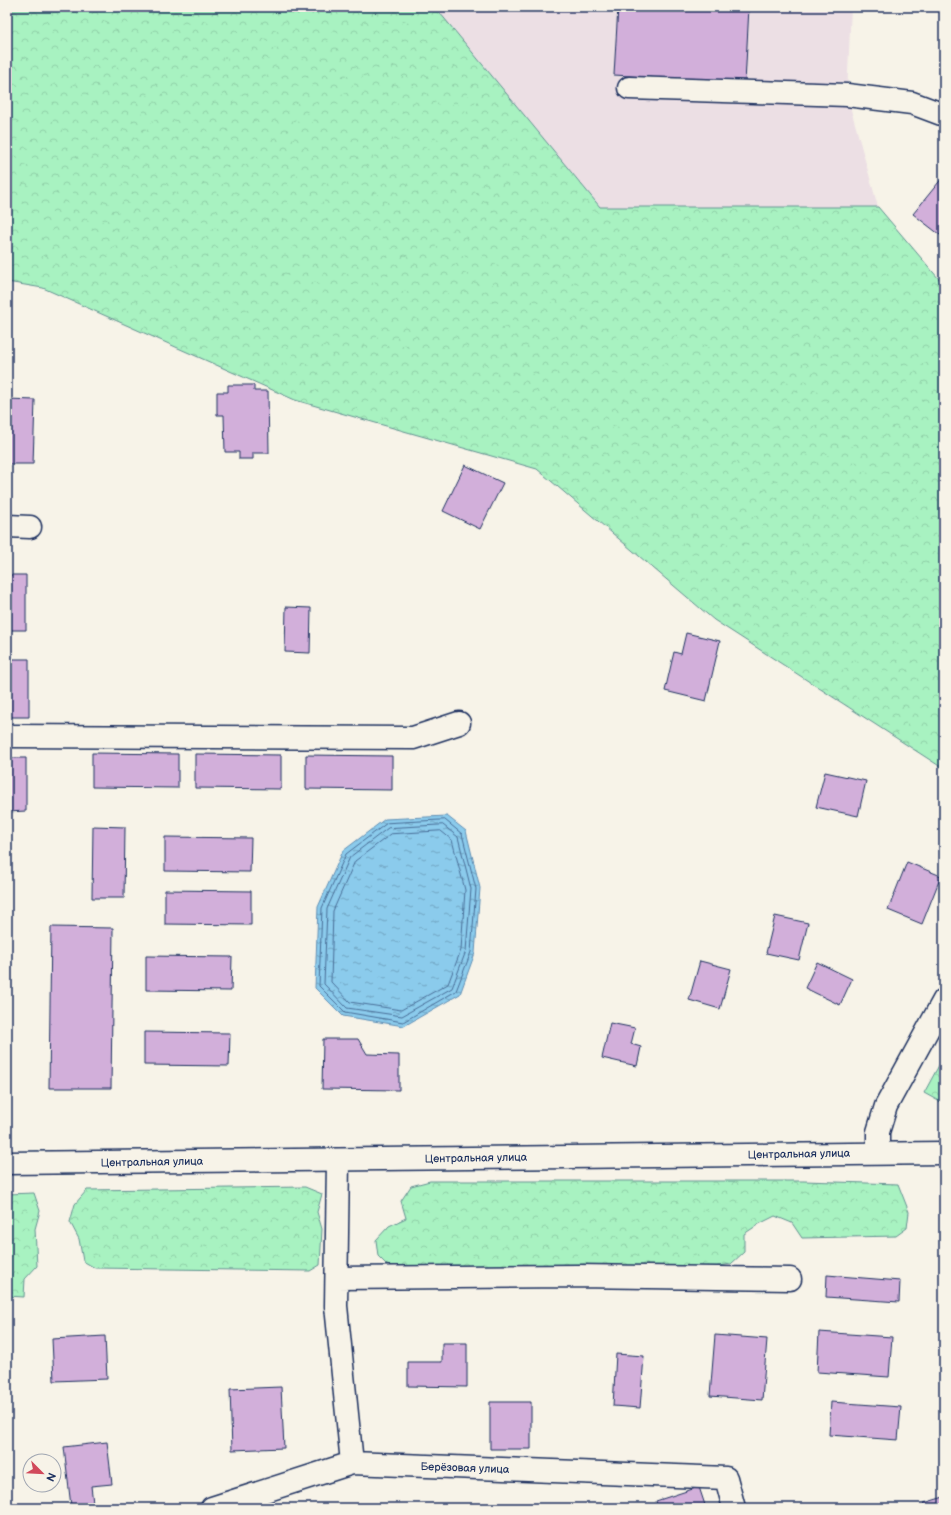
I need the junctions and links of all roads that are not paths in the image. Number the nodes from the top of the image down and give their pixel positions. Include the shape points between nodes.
1 (630, 88) dead end
2 (944, 115) edge
3 (7, 526) edge
4 (30, 527) dead end
5 (459, 724) dead end
6 (7, 736) edge
7 (944, 1000) edge
8 (878, 1153) junction
9 (944, 1153) edge
10 (338, 1160) junction
11 (7, 1163) edge
12 (337, 1278) junction
13 (790, 1279) dead end
14 (352, 1463) junction
15 (212, 1508) edge
16 (734, 1508) edge

1 - 2 street via 847,95 912,103
3 - 4 street
5 - 6 street via 413,738
7 - 8 street via 886,1106 878,1132
8 - 9 street, Центральная улица
8 - 10 street, Центральная улица
10 - 11 street, Центральная улица
10 - 12 street
12 - 13 street via 578,1276
12 - 14 street via 336,1306
14 - 15 street, Берёзовая улица
14 - 16 street, Берёзовая улица via 726,1478

